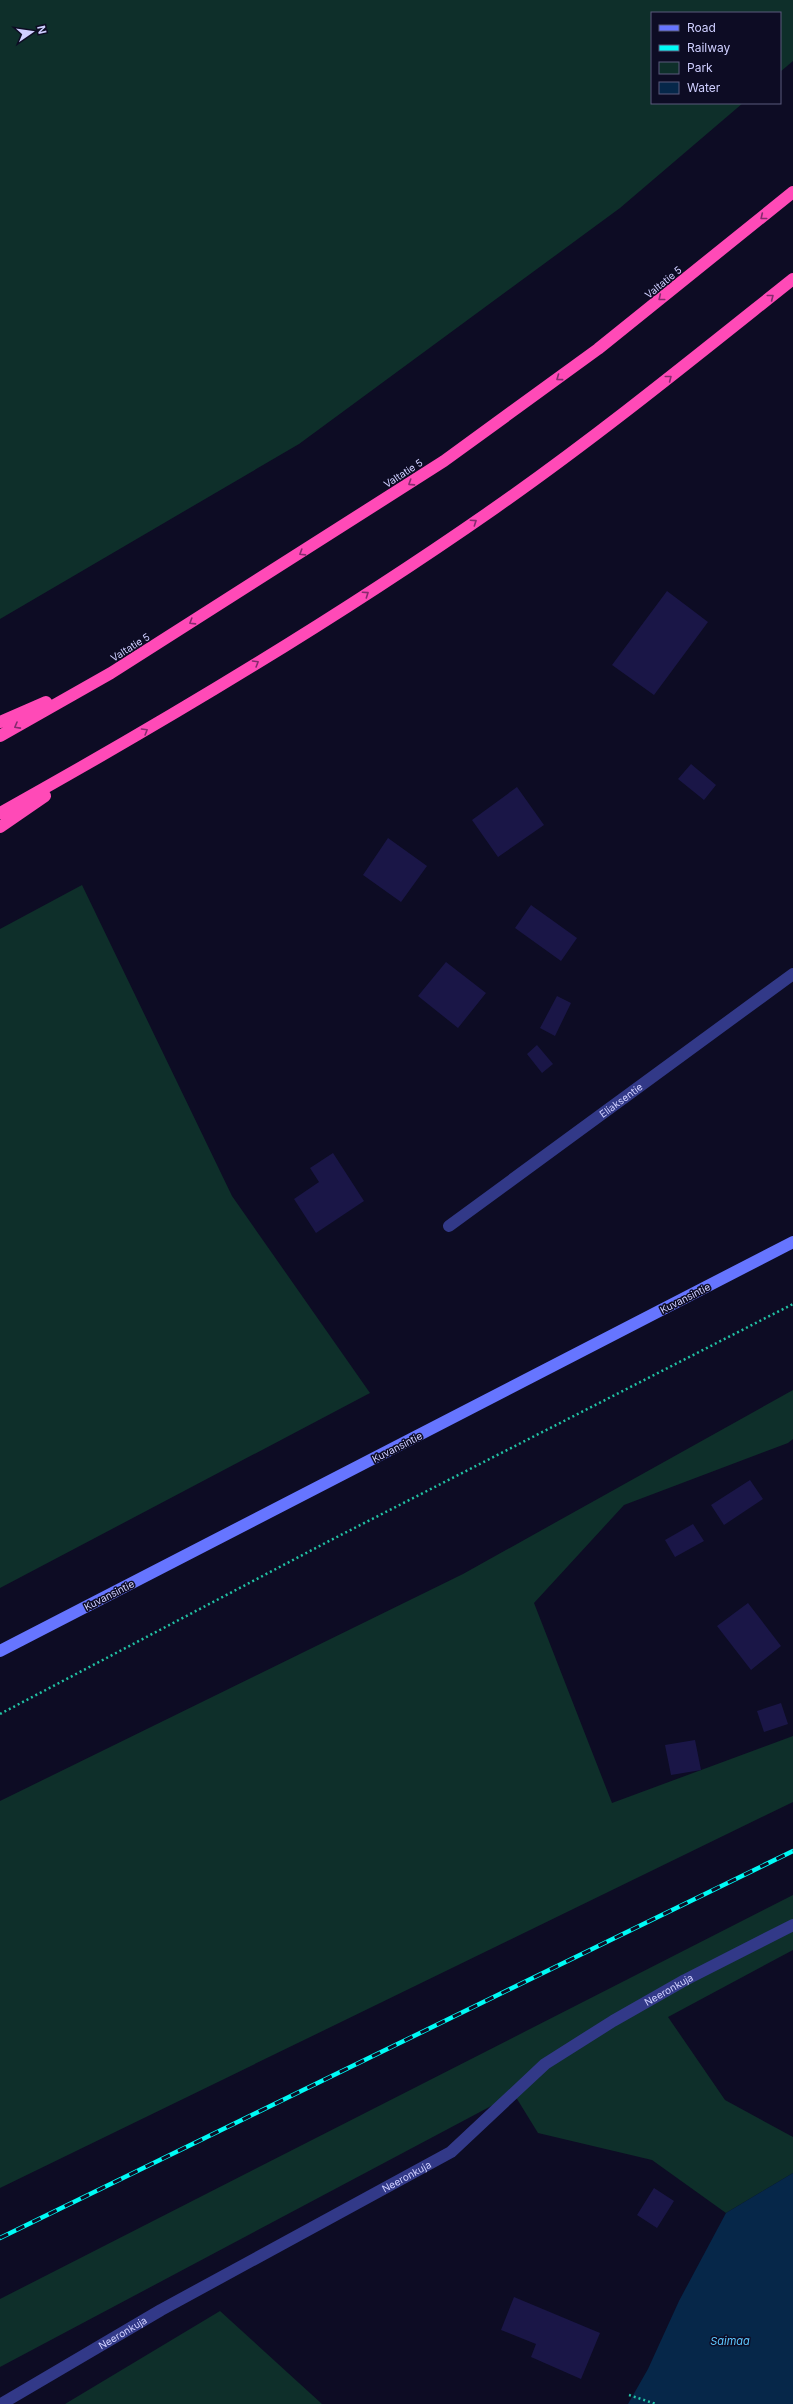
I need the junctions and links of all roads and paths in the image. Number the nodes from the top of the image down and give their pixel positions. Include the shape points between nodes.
1 (793, 192) edge
2 (793, 279) edge
3 (111, 673) junction
4 (0, 722) edge
5 (0, 736) edge
6 (112, 751) junction
7 (0, 813) edge
8 (0, 827) edge
9 (793, 974) edge
10 (449, 1226) dead end
11 (793, 1242) edge
12 (793, 1304) edge
13 (0, 1651) edge
14 (0, 1714) edge
15 (793, 1925) edge
16 (629, 2395) dead end
17 (1, 2404) edge
18 (656, 2404) edge

1 -> 3 highway, Valtatie 5 via 598,349 444,461
6 -> 2 highway via 308,632 495,508 639,402
3 - 4 highway
3 -> 5 highway, Valtatie 5
6 - 7 highway
6 - 8 highway
9 - 10 street, Eliaksentie
11 - 13 street, Kuvansintie
12 - 14 path via 331,1540
15 - 17 street, Neeronkuja via 685,1980 545,2064 451,2152 161,2310
16 - 18 path

